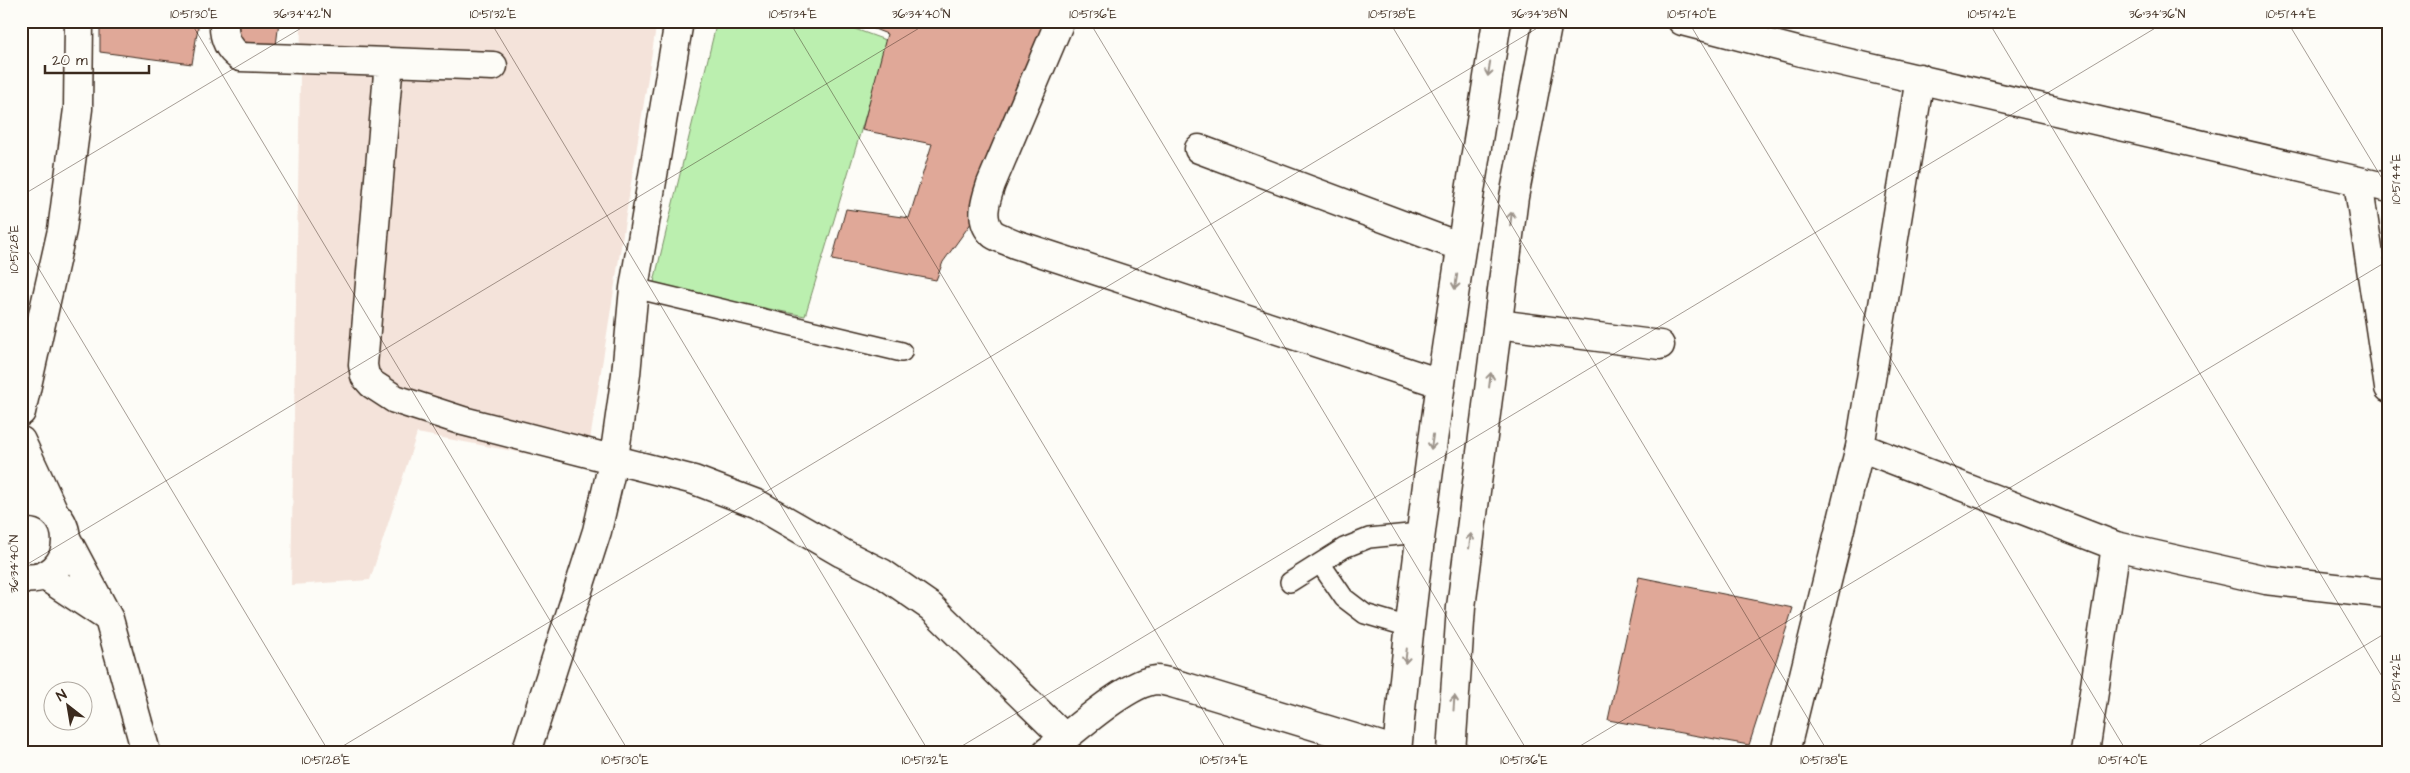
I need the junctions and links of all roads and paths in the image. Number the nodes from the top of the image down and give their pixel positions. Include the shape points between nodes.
1 (79, 21) edge
2 (224, 21) edge
3 (679, 21) edge
4 (1060, 21) edge
5 (1497, 21) edge
6 (1548, 21) edge
7 (1682, 21) edge
8 (389, 62) junction
9 (493, 66) dead end
10 (1920, 78) junction
11 (1199, 149) dead end
12 (2358, 182) junction
13 (2389, 188) edge
14 (1461, 248) junction
15 (634, 288) junction
16 (1498, 324) junction
17 (1660, 345) dead end
18 (902, 352) dead end
19 (1440, 383) junction
20 (2389, 388) edge
21 (21, 412) edge
22 (21, 440) edge
23 (1860, 447) junction
24 (614, 458) junction
25 (21, 504) edge
26 (55, 514) junction
27 (1419, 533) junction
28 (67, 540) junction
29 (2116, 546) junction
30 (1320, 563) junction
31 (33, 577) edge
32 (1290, 582) dead end
33 (2389, 594) edge
34 (109, 619) junction
35 (1409, 627) junction
36 (1056, 745) edge
37 (1397, 751) edge
38 (146, 752) edge
39 (526, 752) edge
40 (1450, 752) edge
41 (1785, 752) edge
42 (2084, 752) edge

1 - 21 main road via 78,109 62,230
2 - 8 main road via 225,40 240,57
3 - 15 main road
4 - 19 main road via 991,184 984,207 986,223 993,233 1015,244
5 -> 14 main road
16 -> 6 main road via 1514,197
7 - 10 main road
8 - 9 main road
8 - 24 main road via 363,366 365,376 395,399 463,421
10 - 12 main road
10 - 23 main road
11 - 14 main road
12 - 13 main road
12 - 20 main road
14 -> 19 main road
15 - 18 lane
15 - 24 main road
16 - 17 main road
40 -> 16 main road via 1461,607
19 -> 27 main road
22 - 26 main road
23 - 29 main road
23 - 41 main road
24 - 36 main road via 694,480 757,504 882,573 931,607
24 - 39 main road via 597,530
25 - 26 main road via 44,506
26 - 28 main road via 64,526
27 - 30 lane via 1369,538
27 - 35 main road
28 - 31 main road via 57,567
28 - 34 main road
29 - 33 main road via 2266,580
29 - 42 main road
30 - 32 lane
30 - 35 lane via 1344,598 1365,614
31 - 34 main road via 92,605
34 - 38 main road
35 -> 37 main road
36 - 37 main road via 1120,696 1156,680

